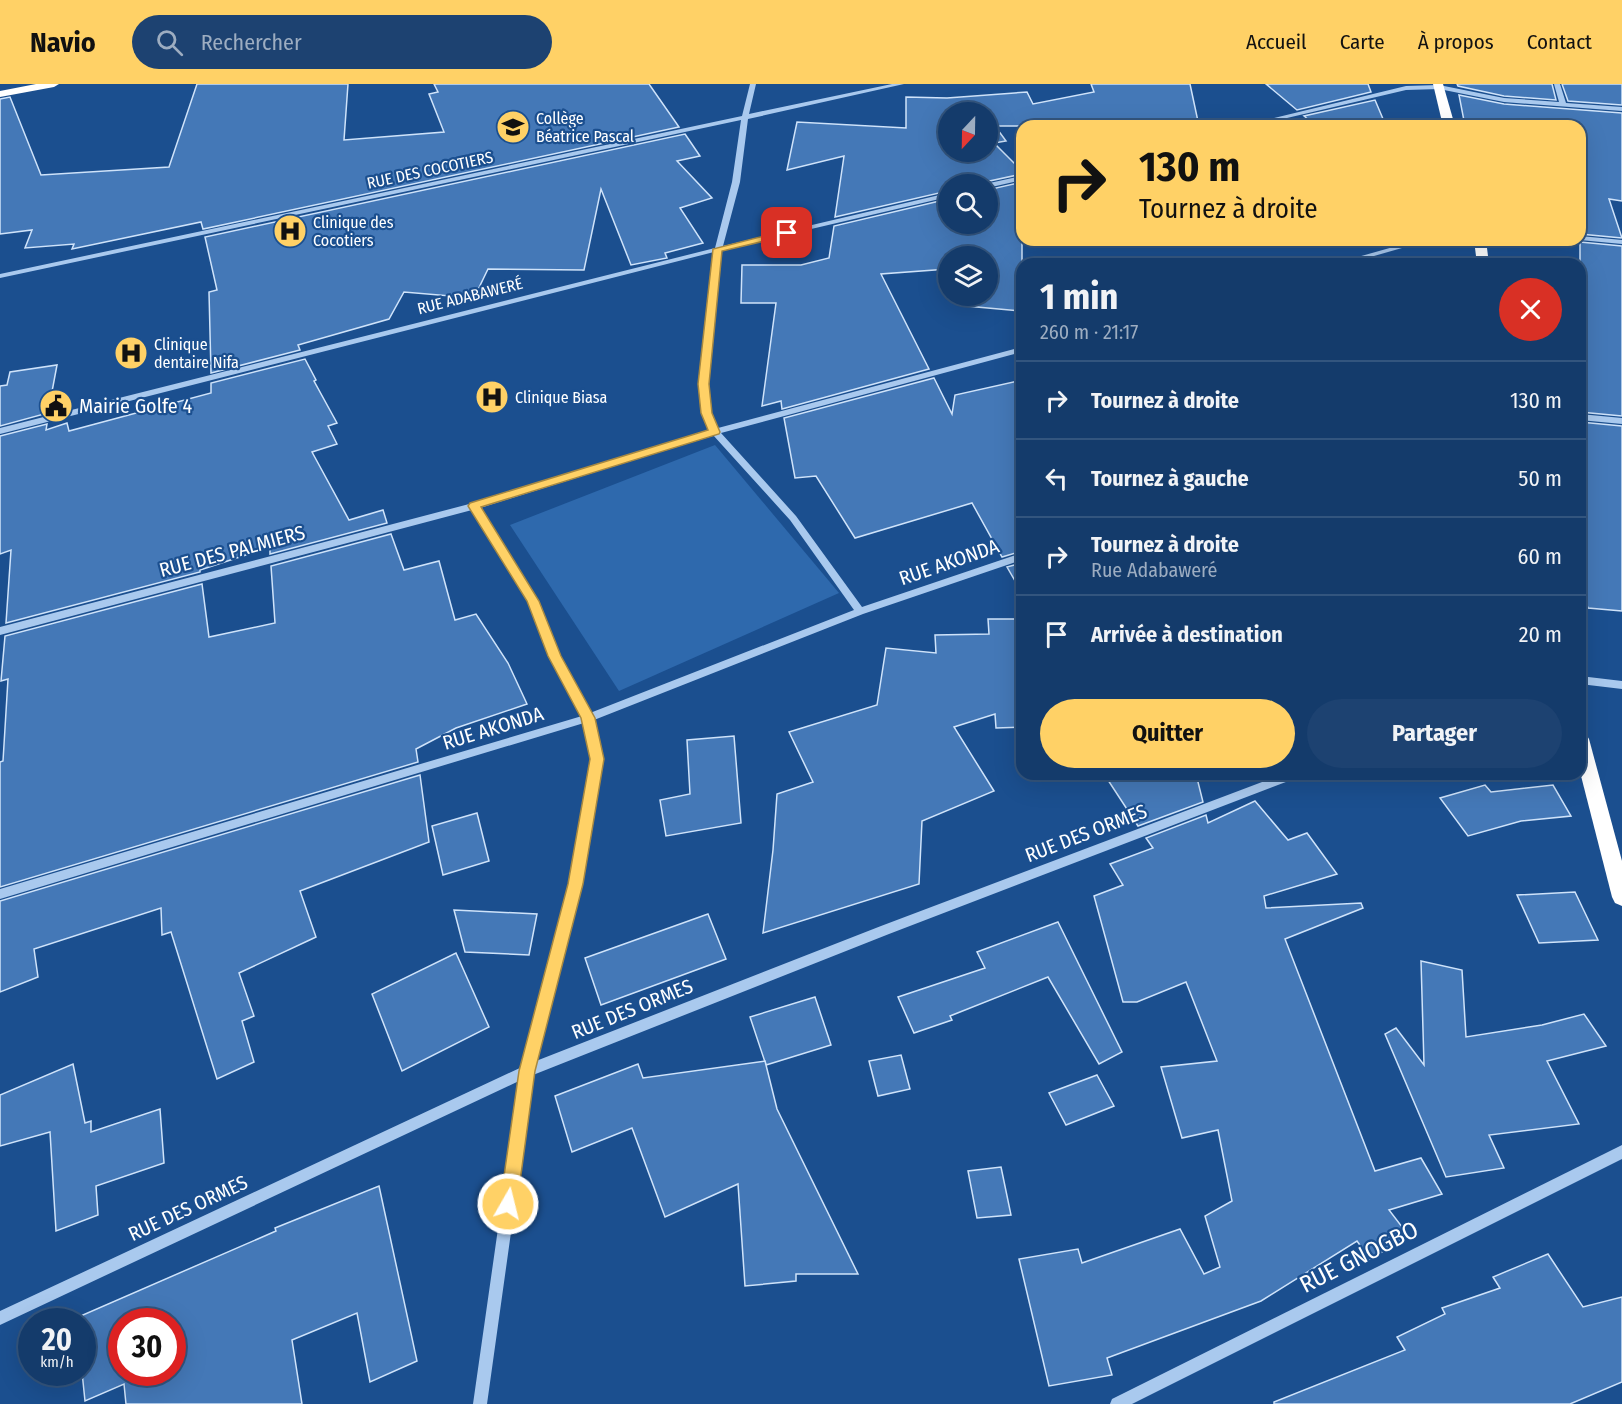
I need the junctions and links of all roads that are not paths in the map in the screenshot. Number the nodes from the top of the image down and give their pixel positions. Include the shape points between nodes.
1 (54, 84) edge
2 (753, 84) edge
3 (901, 84) edge
4 (1557, 84) edge
5 (1438, 85) edge
6 (0, 94) edge
7 (1563, 105) junction
8 (1622, 109) edge
9 (745, 117) junction
10 (1270, 120) edge
11 (1447, 120) edge
12 (1016, 179) edge
13 (998, 183) edge
14 (938, 197) edge
15 (1586, 239) edge
16 (1622, 242) edge
17 (1404, 246) edge
18 (718, 249) junction
19 (1359, 258) edge
20 (0, 276) edge
21 (1016, 351) edge
22 (1586, 418) edge
23 (1622, 421) edge
24 (0, 431) edge
25 (715, 432) junction
26 (474, 506) junction
27 (1016, 558) edge
28 (860, 611) junction
29 (0, 631) edge
30 (1586, 681) edge
31 (1622, 685) edge
32 (588, 718) junction
33 (1586, 762) edge
34 (1279, 780) edge
35 (0, 894) edge
36 (1622, 897) edge
37 (527, 1071) junction
38 (1622, 1152) edge
39 (0, 1318) edge
40 (480, 1404) edge
41 (1117, 1404) edge

1 - 6 highway
2 - 9 street
3 - 9 street, RUE DES COCOTIERS
4 - 7 street
5 - 7 street via 1504,100
5 - 10 street via 1406,88
5 - 11 highway
7 - 8 street
9 - 18 street via 736,182
9 - 20 street, RUE DES COCOTIERS
12 - 13 street
14 - 18 street, RUE ADABAWERÉ
15 - 16 street
17 - 19 street
18 - 24 street, RUE ADABAWERÉ
18 - 25 street via 703,384 706,413
21 - 25 street, RUE DES PALMIERS
22 - 23 street
25 - 26 street, RUE DES PALMIERS
25 - 28 street via 793,518
26 - 29 street, RUE DES PALMIERS
26 - 32 street via 533,601 555,656
27 - 28 street, RUE AKONDA
28 - 32 street, RUE AKONDA
30 - 31 street
32 - 35 street, RUE AKONDA
32 - 37 street via 597,759 575,884
33 - 36 highway
34 - 37 street, RUE DES ORMES
37 - 39 street, RUE DES ORMES
37 - 40 street
38 - 41 street, RUE GNOGBO

